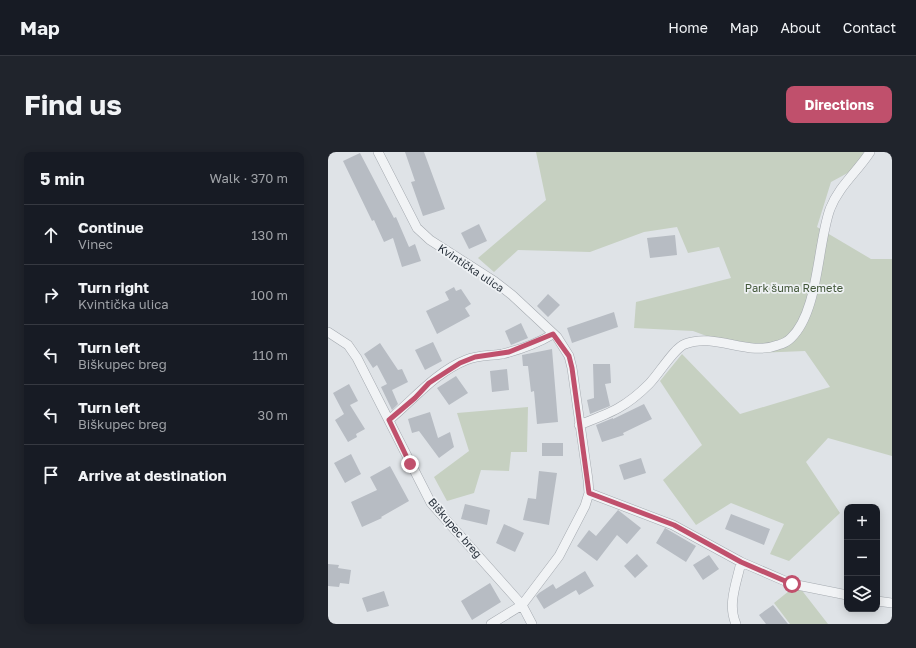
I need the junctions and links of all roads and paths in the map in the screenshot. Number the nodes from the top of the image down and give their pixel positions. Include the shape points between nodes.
1 (378, 152) edge
2 (870, 152) edge
3 (328, 332) edge
4 (553, 334) junction
5 (389, 420) junction
6 (579, 425) junction
7 (589, 493) junction
8 (741, 562) junction
9 (844, 594) edge
10 (880, 601) edge
11 (892, 603) edge
12 (522, 605) junction
13 (491, 624) edge
14 (532, 624) edge
15 (736, 624) edge

1 - 4 street, Kvintička ulica via 417,228 451,255 494,281
2 - 6 street via 861,167 836,195 821,242 818,269 808,310 800,328 791,339 767,348 708,341 684,344 675,351 651,383 623,407
3 - 5 street, Biškupec breg via 348,345
4 - 5 street via 509,352 475,357 460,363 429,383
4 - 6 street, Kvintička ulica via 569,356
5 - 12 street, Biškupec breg via 431,503
6 - 7 street, Kvintička ulica
7 - 8 street via 674,525
7 - 12 street, Kvintička ulica via 559,556
8 - 9 street via 792,584
8 - 15 street via 732,601
10 - 11 street
12 - 13 street, Kvintička ulica
12 - 14 street, Biškupec breg

